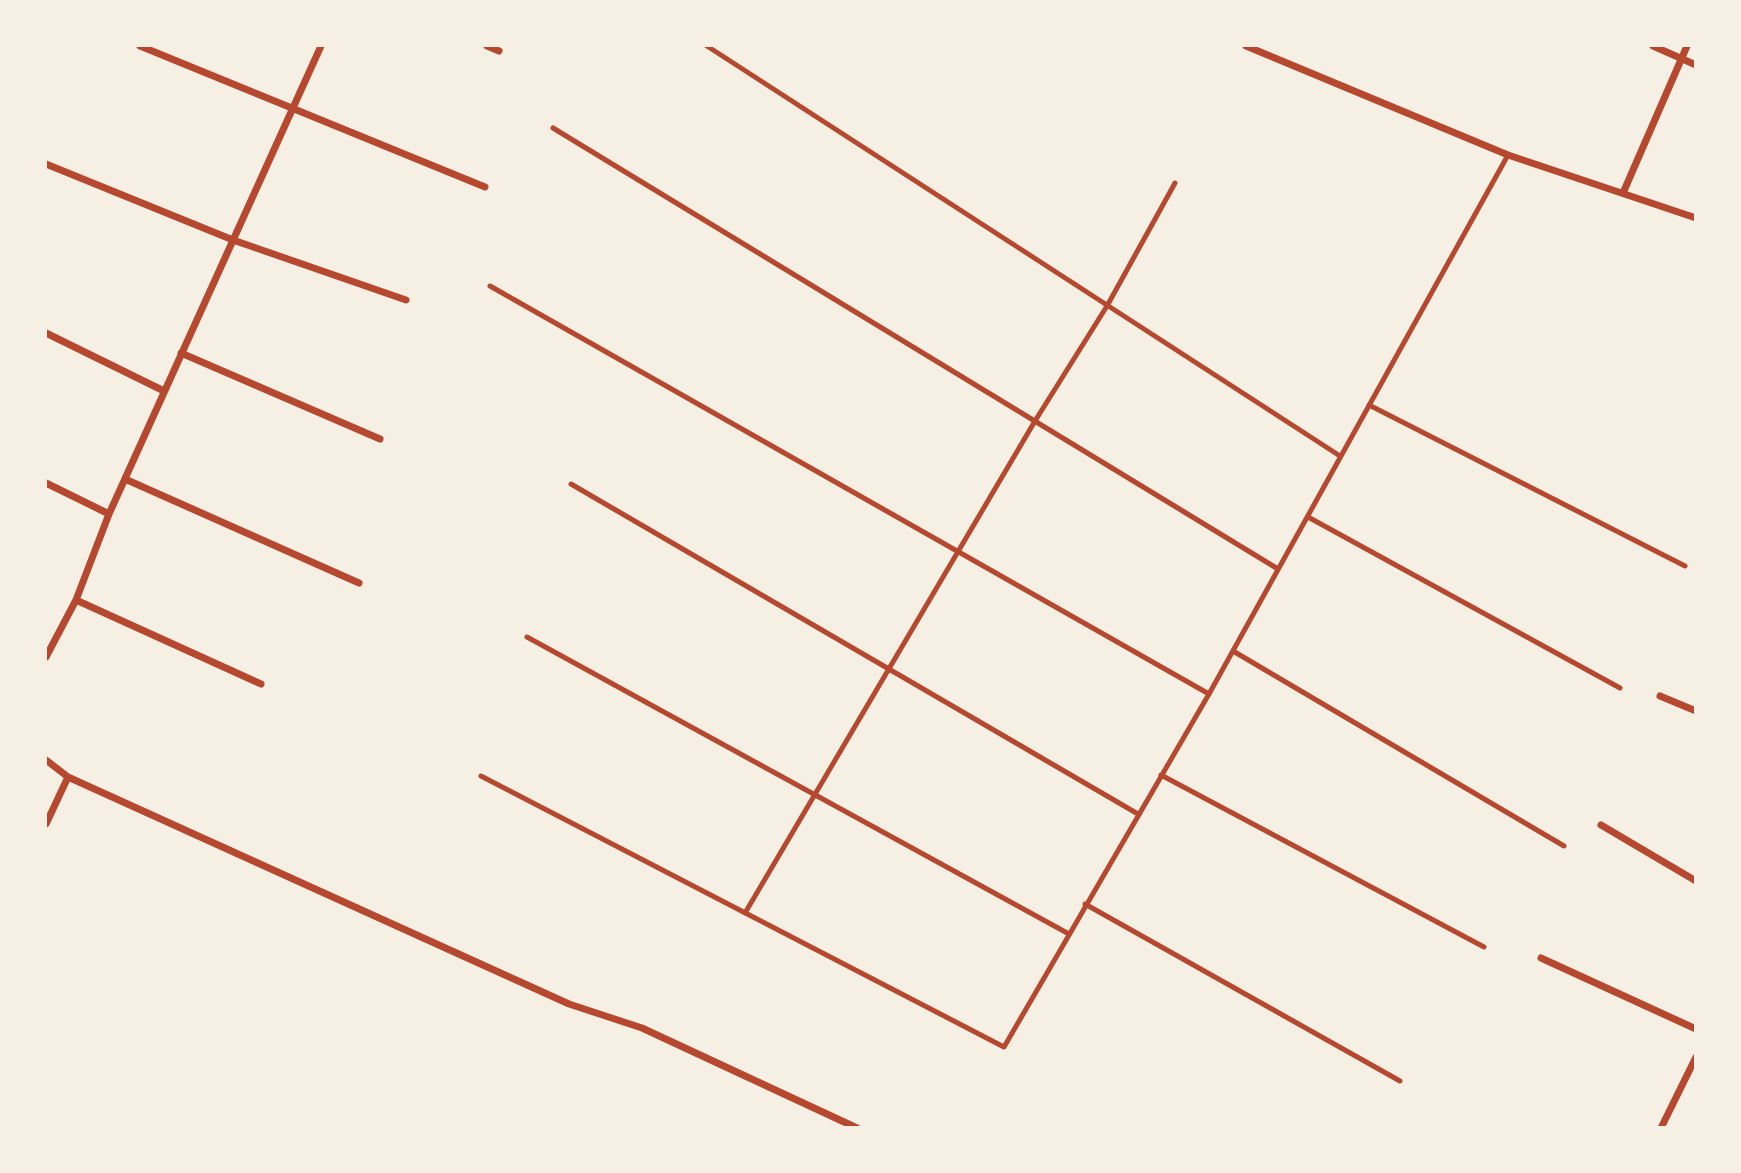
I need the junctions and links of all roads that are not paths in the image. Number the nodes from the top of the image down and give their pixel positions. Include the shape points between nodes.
1 (140, 46) edge
2 (321, 46) edge
3 (487, 46) edge
4 (707, 46) edge
5 (1246, 46) edge
6 (1653, 46) edge
7 (1687, 46) edge
8 (499, 51) dead end
9 (1681, 58) junction
10 (1696, 65) edge
11 (292, 108) junction
12 (553, 128) dead end
13 (1508, 155) junction
14 (46, 164) edge
15 (1175, 183) dead end
16 (485, 187) dead end
17 (1623, 193) junction
18 (1696, 218) edge
19 (233, 240) junction
20 (490, 286) dead end
21 (406, 300) dead end
22 (1107, 306) junction
23 (46, 333) edge
24 (181, 353) junction
25 (164, 391) junction
26 (1369, 405) junction
27 (1035, 421) junction
28 (380, 439) dead end
29 (1340, 456) junction
30 (125, 479) junction
31 (46, 483) edge
32 (571, 484) dead end
33 (109, 514) junction
34 (1308, 517) junction
35 (958, 551) junction
36 (1685, 566) dead end
37 (1278, 569) junction
38 (359, 583) dead end
39 (76, 600) junction
40 (527, 637) dead end
41 (1233, 651) junction
42 (46, 657) edge
43 (889, 669) junction
44 (261, 684) dead end
45 (1620, 688) dead end
46 (1209, 694) junction
47 (1660, 696) dead end
48 (1696, 711) edge
49 (46, 760) edge
50 (1161, 775) junction
51 (481, 776) dead end
52 (68, 777) junction
53 (815, 795) junction
54 (1138, 814) junction
55 (46, 824) edge
56 (1601, 825) dead end
57 (1564, 846) dead end
58 (1696, 881) edge
59 (1085, 904) junction
60 (745, 913) junction
61 (1069, 934) junction
62 (1485, 947) dead end
63 (1541, 958) dead end
64 (1696, 1029) edge
65 (1696, 1057) edge
66 (1400, 1081) dead end
67 (857, 1128) edge
68 (1661, 1128) edge

1 - 11 street
2 - 11 street
3 - 8 street
4 - 22 lane
5 - 13 street
6 - 9 street
7 - 9 street
9 - 10 street
9 - 17 street
11 - 16 street
11 - 19 street
12 - 27 lane
13 - 17 street
13 - 26 lane
14 - 19 street
15 - 22 lane
17 - 18 street
19 - 21 street
19 - 24 street
20 - 35 lane
22 - 27 lane
22 - 29 lane
23 - 25 street
24 - 25 street
24 - 28 street
25 - 30 street
26 - 29 lane
26 - 36 lane
27 - 35 lane
27 - 37 lane
29 - 34 lane
30 - 33 street
30 - 38 street
31 - 33 street
32 - 43 lane
33 - 39 street
34 - 37 lane
34 - 45 lane
35 - 43 lane
35 - 46 lane
37 - 41 lane
39 - 42 street
39 - 44 street
40 - 53 lane
41 - 46 lane
41 - 57 lane
43 - 53 lane
43 - 54 lane
46 - 50 lane
47 - 48 street
49 - 52 street
50 - 54 lane
50 - 62 lane
51 - 60 lane
52 - 55 street
52 - 67 street via 569,1004 642,1028
53 - 60 lane
53 - 61 lane
54 - 59 lane
56 - 58 street
59 - 61 lane
59 - 66 lane
60 - 61 lane via 1004,1047
63 - 64 street
65 - 68 street

